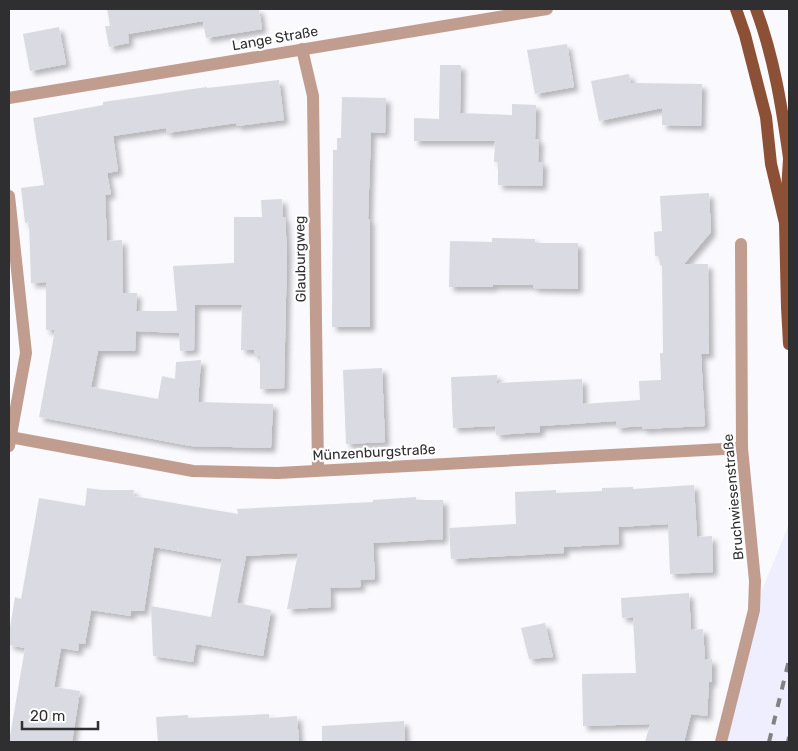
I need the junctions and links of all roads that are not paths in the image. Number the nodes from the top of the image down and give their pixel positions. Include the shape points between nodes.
1 (547, 9) edge
2 (736, 9) edge
3 (756, 9) edge
4 (302, 49) junction
5 (9, 98) edge
6 (789, 159) edge
7 (9, 196) edge
8 (785, 223) junction
9 (741, 244) dead end
10 (789, 344) edge
11 (10, 442) edge
12 (742, 448) junction
13 (318, 470) junction
14 (721, 742) edge

1 - 4 street, Lange Straße
2 - 8 main road via 766,117 771,164
3 - 6 main road via 782,107
4 - 5 street, Lange Straße
4 - 13 street, Glauburgweg via 313,96
6 - 8 main road
7 - 11 street via 26,353
8 - 10 main road
9 - 12 street, Bruchwiesenstraße
11 - 13 street, Münzenburgstraße via 193,471 278,473
12 - 13 street, Münzenburgstraße
12 - 14 street, Bruchwiesenstraße via 755,581 754,610

